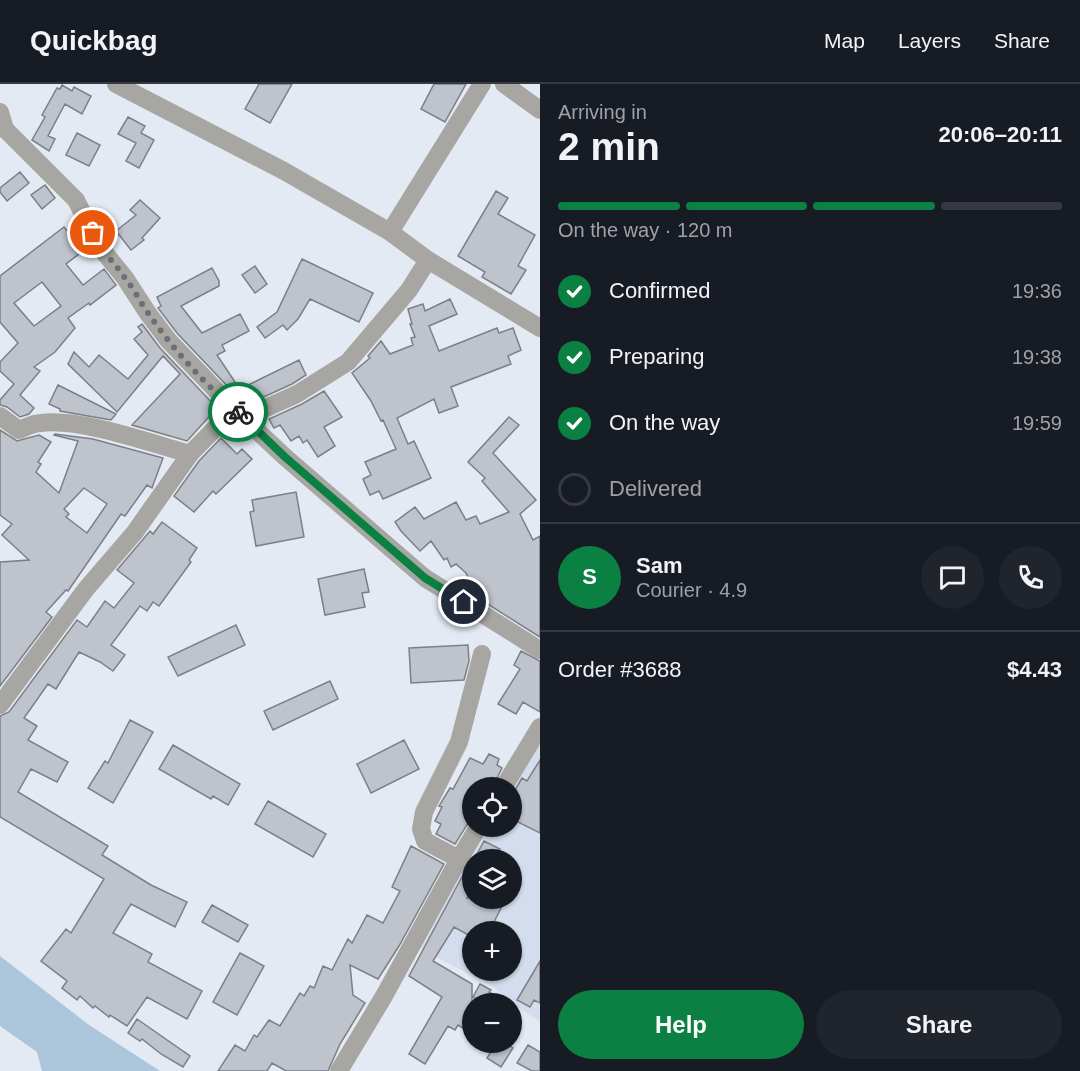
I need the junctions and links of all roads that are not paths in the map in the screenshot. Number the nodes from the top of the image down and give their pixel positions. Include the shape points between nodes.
1 (116, 84) edge
2 (482, 84) edge
3 (504, 84) edge
4 (540, 110) edge
5 (0, 112) edge
6 (390, 232) junction
7 (428, 260) junction
8 (540, 328) edge
9 (239, 413) junction
10 (0, 416) edge
11 (190, 454) junction
12 (540, 650) edge
13 (482, 654) dead end
14 (0, 705) edge
15 (540, 727) edge
16 (510, 777) edge
17 (472, 837) edge
18 (459, 859) junction
19 (339, 1071) edge

1 - 6 street via 284,171
2 - 6 street
3 - 4 street
5 - 9 street via 5,129 76,200 99,246 168,340
6 - 7 street
7 - 8 street
7 - 9 street via 409,290 348,362 297,394
9 - 11 street
9 - 12 street via 425,578
10 - 11 street via 19,430 59,422
11 - 14 street via 135,532 86,589
13 - 18 street via 459,742 424,812 421,828 425,841
15 - 16 street
17 - 18 street
18 - 19 street

